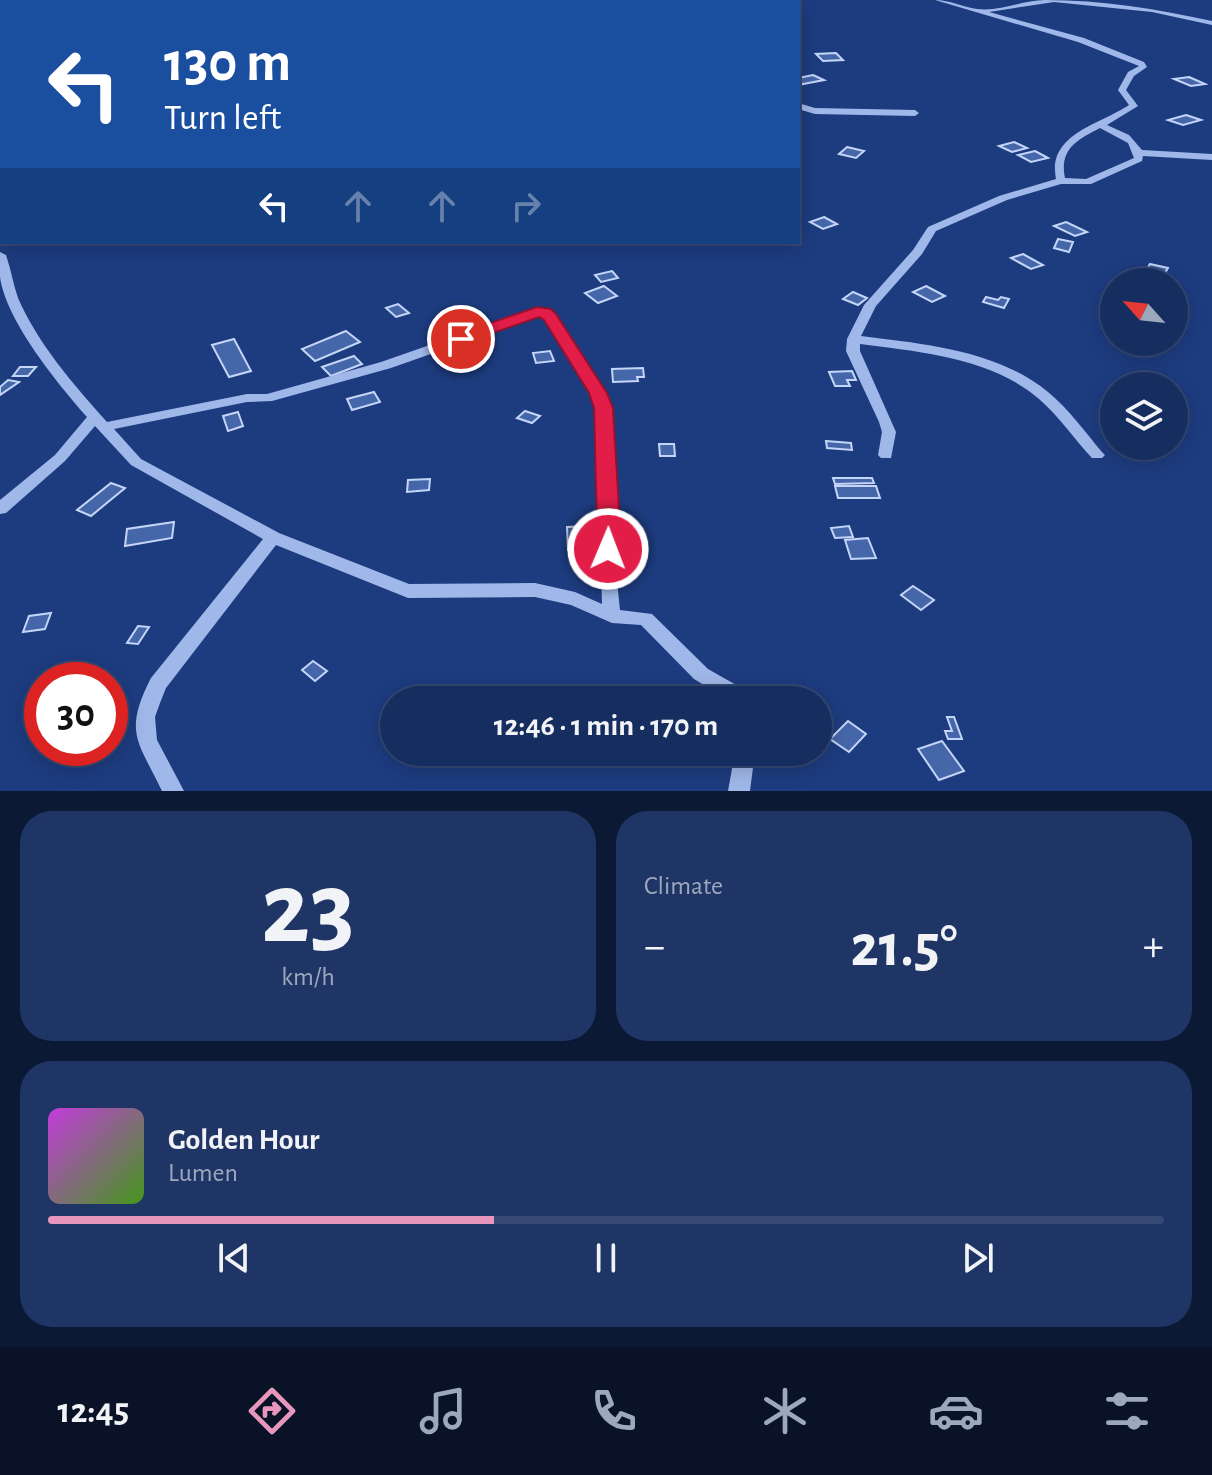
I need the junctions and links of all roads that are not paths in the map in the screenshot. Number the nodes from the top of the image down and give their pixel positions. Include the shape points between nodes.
1 (938, 0) edge
2 (1054, 0) edge
3 (973, 11) junction
4 (1212, 23) edge
5 (800, 106) edge
6 (915, 113) dead end
7 (1100, 125) junction
8 (1140, 153) junction
9 (1212, 157) edge
10 (1061, 181) junction
11 (0, 255) edge
12 (4, 275) edge
13 (5, 294) edge
14 (853, 339) junction
15 (99, 423) junction
16 (886, 455) dead end
17 (1097, 455) dead end
18 (0, 509) edge
19 (273, 537) junction
20 (612, 616) junction
21 (721, 686) edge
22 (743, 766) edge
23 (173, 791) edge
24 (739, 791) edge

1 - 3 street
2 - 3 street
2 - 4 street via 1152,10
3 - 7 street via 1081,40 1141,64 1122,90 1134,106
5 - 6 street
7 - 8 street via 1129,138
7 - 10 street via 1060,153
8 - 9 street
8 - 10 street via 1136,162 1087,182
10 - 14 street via 1003,198 932,229 870,305
11 - 12 street
12 - 13 street
13 - 15 street via 50,364
14 - 16 street via 853,351 889,432
14 - 17 street via 955,356 1019,379 1043,395
15 - 18 street
15 - 19 street via 136,462
15 - 20 street via 267,398 545,313 603,408
19 - 20 street via 408,591 535,590 575,599
19 - 23 street via 158,684 145,710 143,737
20 - 21 street via 646,619 701,674
22 - 24 street

